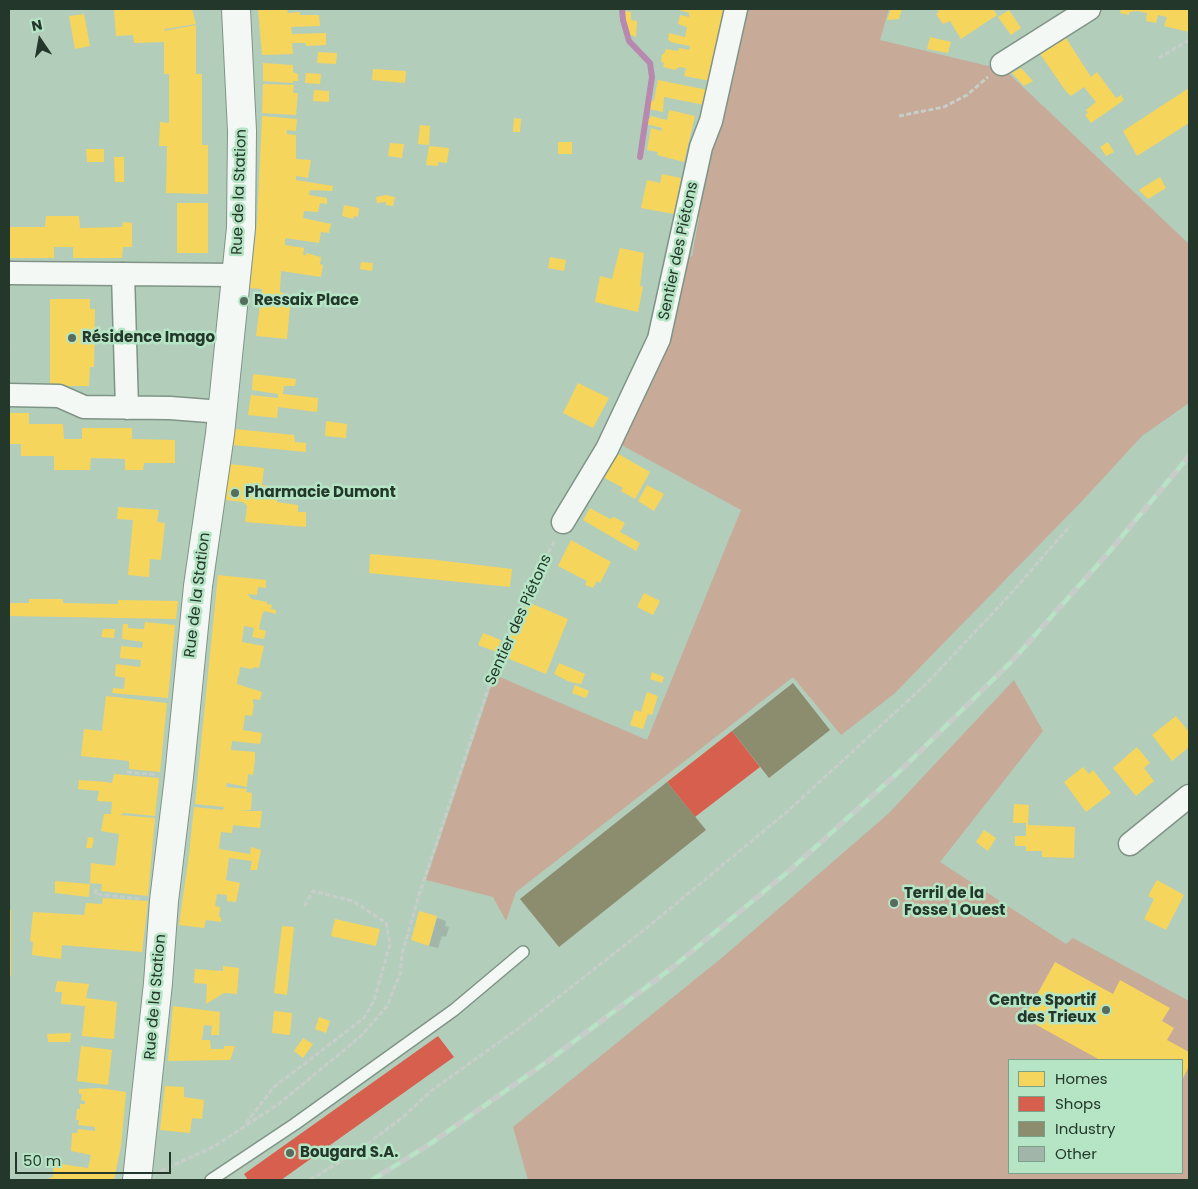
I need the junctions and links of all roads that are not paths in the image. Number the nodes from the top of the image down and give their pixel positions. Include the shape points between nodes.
1 (236, 9) edge
2 (736, 9) edge
3 (1089, 9) edge
4 (1002, 64) road end
5 (9, 273) edge
6 (123, 274) junction
7 (236, 276) junction
8 (9, 395) edge
9 (127, 408) junction
10 (222, 412) junction
11 (564, 522) road end
12 (1189, 796) edge
13 (1130, 844) dead end
14 (523, 952) dead end
15 (146, 1177) edge
16 (211, 1180) edge

1 - 7 street, Rue de la Station via 242,131 241,228
2 - 11 street, Sentier des Piétons via 711,121 701,147 659,339 607,449
3 - 4 street
5 - 6 street
6 - 7 street
6 - 9 street
7 - 10 street, Rue de la Station
8 - 9 street via 60,396 84,407
9 - 10 street
10 - 15 street, Rue de la Station via 198,586 164,901
12 - 13 street
14 - 16 lane via 416,1038

